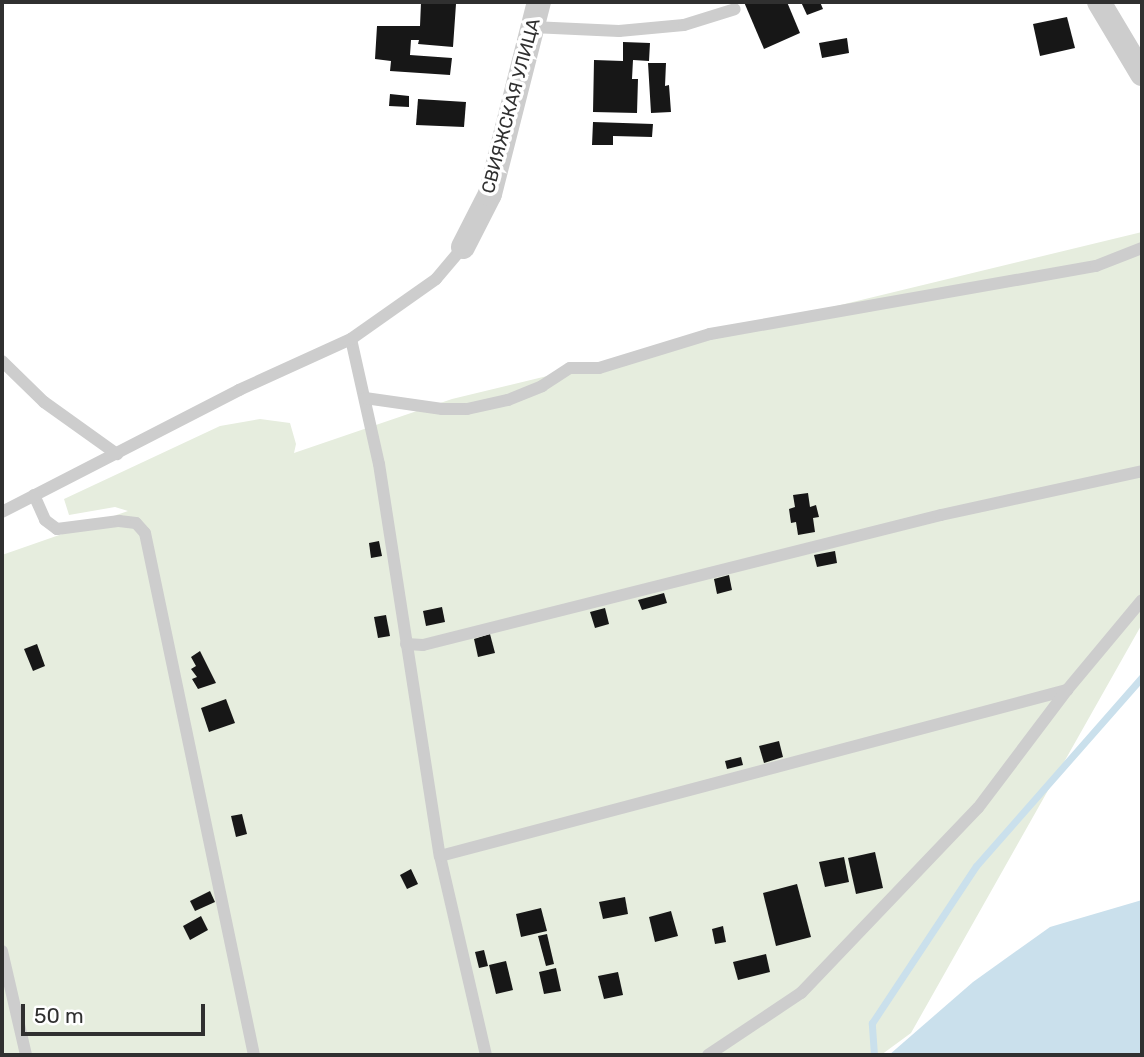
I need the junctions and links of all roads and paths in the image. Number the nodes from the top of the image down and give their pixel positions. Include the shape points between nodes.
1 (538, 2) edge
2 (1099, 2) edge
3 (735, 9) dead end
4 (532, 27) junction
5 (1141, 70) edge
6 (463, 247) joint
7 (1142, 248) edge
8 (351, 339) junction
9 (2, 362) edge
10 (365, 398) junction
11 (117, 454) junction
12 (1142, 471) edge
13 (34, 495) junction
14 (2, 512) edge
15 (1142, 600) edge
16 (407, 644) junction
17 (1067, 690) junction
18 (440, 856) junction
19 (2, 951) edge
20 (26, 1055) edge
21 (254, 1055) edge
22 (486, 1055) edge
23 (708, 1055) edge

1 - 4 street, СВИЯЖСКАЯ УЛИЦА
2 - 5 street
3 - 4 lane via 684,25 620,31
4 - 6 street, СВИЯЖСКАЯ УЛИЦА via 490,194
6 - 8 lane via 436,279
7 - 10 lane via 1096,266 710,334 599,368 570,368 508,400 467,409
8 - 10 lane
8 - 11 lane via 239,390
9 - 11 lane via 44,402
10 - 16 lane
11 - 13 lane
12 - 16 lane via 941,515 423,645
13 - 14 lane
13 - 21 lane via 45,520 57,529 119,521 136,523 145,533
15 - 17 lane
16 - 18 lane
17 - 18 lane
17 - 23 lane via 978,808 801,993
18 - 22 lane
19 - 20 lane

